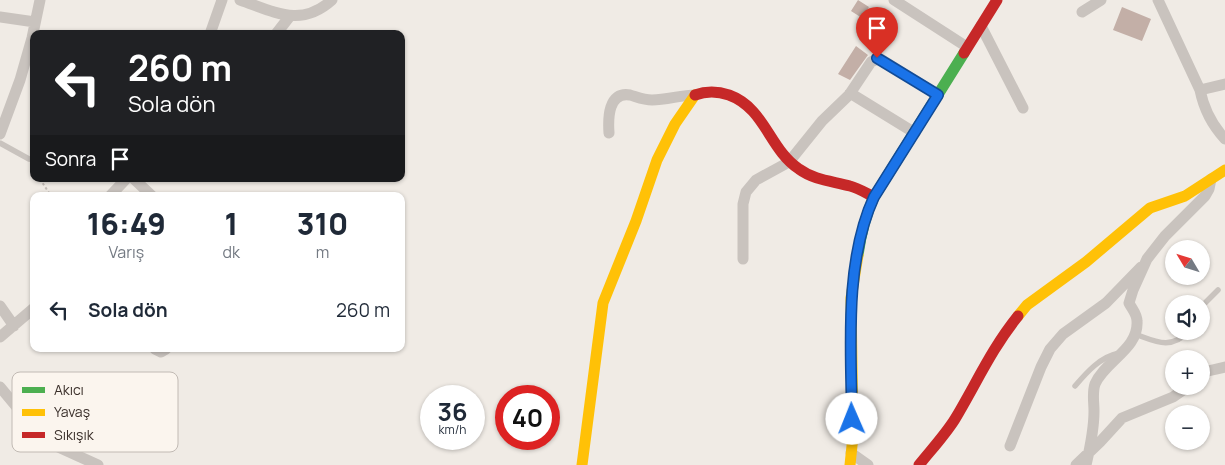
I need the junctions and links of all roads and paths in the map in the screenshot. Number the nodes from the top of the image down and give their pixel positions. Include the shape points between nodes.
1 (40, 0) edge
2 (222, 0) edge
3 (240, 0) edge
4 (332, 0) edge
5 (894, 0) edge
6 (997, 0) edge
7 (1101, 0) edge
8 (1158, 0) edge
9 (1082, 12) dead end
10 (290, 16) junction
11 (0, 17) edge
12 (35, 22) junction
13 (981, 26) junction
14 (34, 30) edge
15 (211, 30) edge
16 (279, 30) edge
17 (967, 47) junction
18 (30, 50) edge
19 (1225, 84) edge
20 (1200, 90) junction
21 (850, 93) junction
22 (695, 95) junction
23 (938, 95) junction
24 (1023, 108) dead end
25 (609, 133) dead end
26 (915, 133) junction
27 (0, 134) edge
28 (1225, 139) edge
29 (0, 143) edge
30 (29, 159) dead end
31 (789, 162) junction
32 (1225, 170) edge
33 (1211, 179) junction
34 (123, 182) edge
35 (137, 182) edge
36 (114, 192) edge
37 (148, 192) edge
38 (874, 197) junction
39 (744, 259) dead end
40 (1144, 264) junction
41 (1218, 290) dead end
42 (1210, 298) edge
43 (0, 306) edge
44 (30, 312) edge
45 (14, 326) junction
46 (1135, 334) junction
47 (0, 337) edge
48 (1178, 340) edge
49 (1122, 352) junction
50 (1225, 367) edge
51 (1210, 371) edge
52 (1075, 386) dead end
53 (0, 387) edge
54 (1176, 395) edge
55 (12, 401) edge
56 (1010, 446) dead end
57 (69, 452) edge
58 (1090, 452) junction
59 (851, 453) junction
60 (98, 465) edge
61 (582, 465) edge
62 (850, 465) edge
63 (868, 465) edge
64 (919, 465) edge
65 (1076, 465) edge
66 (1086, 465) edge

1 - 12 street
2 - 15 street
3 - 10 street
4 - 10 street via 312,13
5 - 17 street
6 - 13 street
7 - 9 street
8 - 20 street
10 - 16 street
11 - 12 street
12 - 14 street
13 - 17 street
13 - 24 street
17 - 23 street
18 - 27 street
19 - 20 street
20 - 28 street via 1209,119
21 - 23 street via 877,58
21 - 26 street
21 - 31 street
22 - 25 street via 654,100 620,96 610,109
22 - 31 street via 713,91 744,104 758,116
22 - 61 street via 675,124 657,160 603,303
23 - 26 street
26 - 38 street
29 - 30 lane
31 - 38 street via 811,176 856,188
31 - 39 street via 756,180 746,192 743,204
32 - 33 street
33 - 40 street via 1201,201 1158,243
33 - 64 street via 1185,196 1150,208 1086,262 1027,305 988,356 954,421
34 - 36 street
35 - 37 street
38 - 59 street via 861,233 851,298
40 - 46 street via 1129,303 1137,320
40 - 56 street via 1106,303 1063,334 1050,349
41 - 42 lane
43 - 45 street
44 - 45 street
45 - 47 street
46 - 48 lane via 1164,344
46 - 49 street
49 - 52 lane via 1097,364
49 - 58 street via 1095,384
50 - 51 street
53 - 55 street
54 - 58 street via 1122,418
57 - 60 street
58 - 65 street
58 - 66 street
59 - 62 street
59 - 63 street

